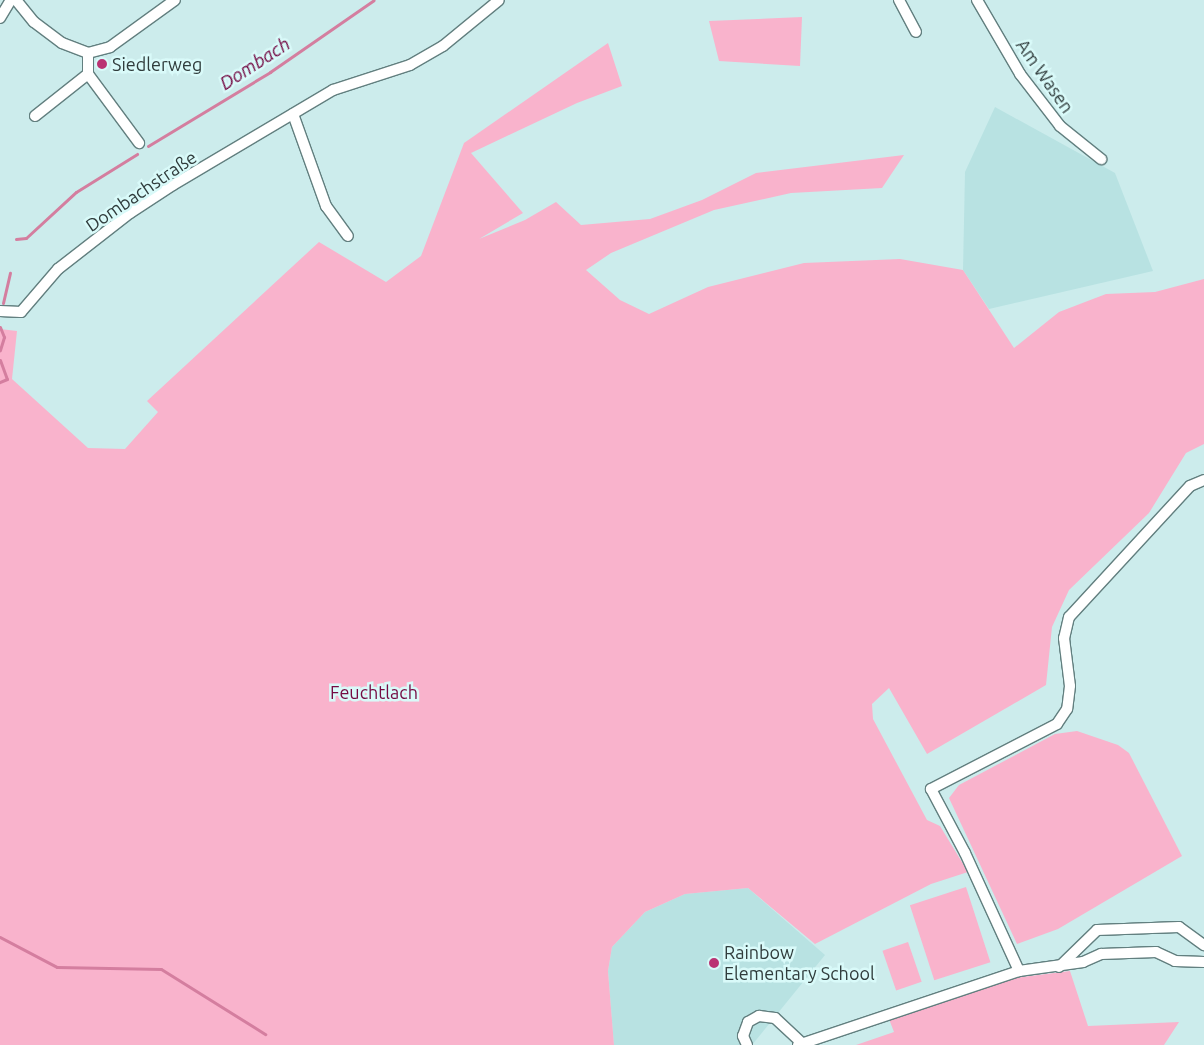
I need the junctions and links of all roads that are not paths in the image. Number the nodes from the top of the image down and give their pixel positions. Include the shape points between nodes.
1 (11, 0) edge
2 (16, 0) edge
3 (175, 0) edge
4 (499, 0) edge
5 (899, 0) edge
6 (977, 0) edge
7 (0, 18) edge
8 (916, 32) dead end
9 (88, 53) junction
10 (88, 74) junction
11 (293, 114) junction
12 (35, 116) dead end
13 (139, 143) dead end
14 (1101, 159) dead end
15 (348, 236) dead end
16 (0, 311) edge
17 (1204, 480) edge
18 (1204, 945) edge
19 (1204, 962) edge
20 (1059, 967) junction
21 (1019, 971) junction
22 (800, 1044) edge
23 (747, 1045) edge

1 - 7 street
2 - 9 street via 34,22 62,43
3 - 9 street via 110,46
4 - 11 street, Dombachstraße via 443,46 410,65 332,90
5 - 8 street
6 - 14 street, Am Wasen via 1020,74 1060,126
9 - 10 street
10 - 12 street
10 - 13 street
11 - 15 street via 326,206
11 - 16 street, Dombachstraße via 130,213 58,269 21,312
17 - 21 street via 1190,486 1069,617 1064,638 1070,686 1066,709 1057,724 931,789 966,853
18 - 20 street via 1179,927 1097,930
19 - 20 street via 1175,961 1156,952 1101,954
20 - 21 street
21 - 22 street
22 - 23 street via 775,1018 759,1016 748,1022 743,1036

